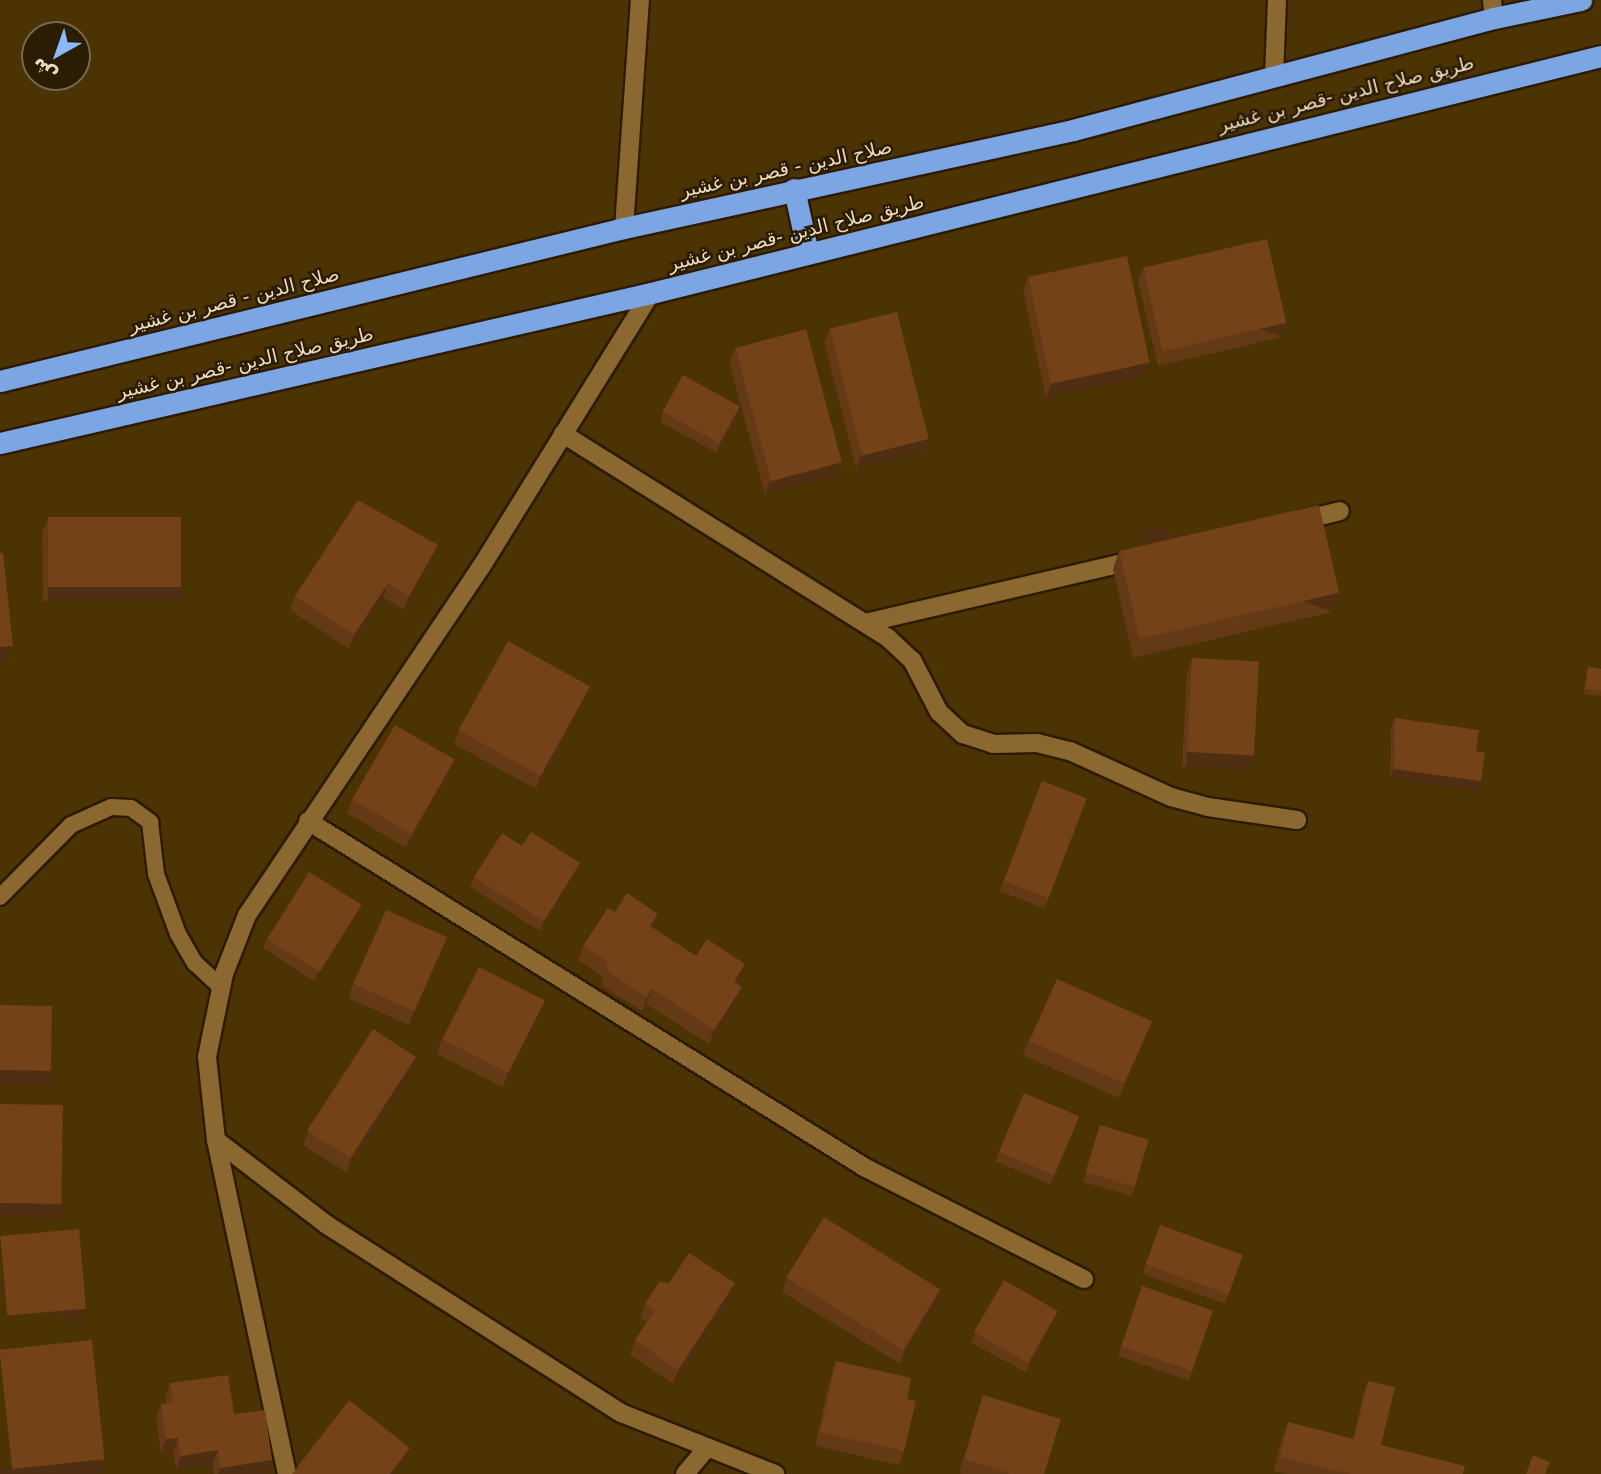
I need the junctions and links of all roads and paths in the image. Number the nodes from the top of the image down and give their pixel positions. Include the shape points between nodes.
1 (640, 0) edge
2 (1277, 0) edge
3 (1581, 0) edge
4 (1493, 9) edge
5 (1601, 56) edge
6 (1274, 77) junction
7 (794, 189) junction
8 (624, 228) junction
9 (808, 253) junction
10 (651, 293) junction
11 (0, 381) edge
12 (563, 434) junction
13 (0, 443) edge
14 (1340, 512) dead end
15 (1286, 524) edge
16 (1150, 556) edge
17 (865, 623) junction
18 (1297, 820) dead end
19 (308, 821) junction
20 (0, 897) edge
21 (221, 987) junction
22 (216, 1140) junction
23 (1084, 1279) dead end
24 (705, 1450) junction
25 (288, 1474) edge
26 (685, 1474) edge
27 (775, 1474) edge

1 - 8 street
2 - 6 street
3 - 4 highway, صلاح الدين - قصر بن غشير
4 - 6 highway, صلاح الدين - قصر بن غشير
5 - 9 highway, طريق صلاح الدين -قصر بن غشير
6 - 7 highway, صلاح الدين - قصر بن غشير via 1073,130
7 - 8 highway, صلاح الدين - قصر بن غشير
7 - 9 highway
8 - 11 highway, صلاح الدين - قصر بن غشير
9 - 10 highway, طريق صلاح الدين -قصر بن غشير
10 - 12 street
10 - 13 highway, طريق صلاح الدين -قصر بن غشير
12 - 17 street
12 - 19 street via 481,566
14 - 15 street
16 - 17 street
17 - 18 street via 912,660 939,712 963,734 993,744 1037,743 1070,751 1171,797
19 - 21 street via 247,915
19 - 23 street via 864,1167
20 - 21 lane via 71,825 100,810 131,808 150,822 156,874 178,934 195,963
21 - 22 street via 207,1058
22 - 24 street via 327,1225 621,1413
22 - 25 street
24 - 26 street
24 - 27 street

